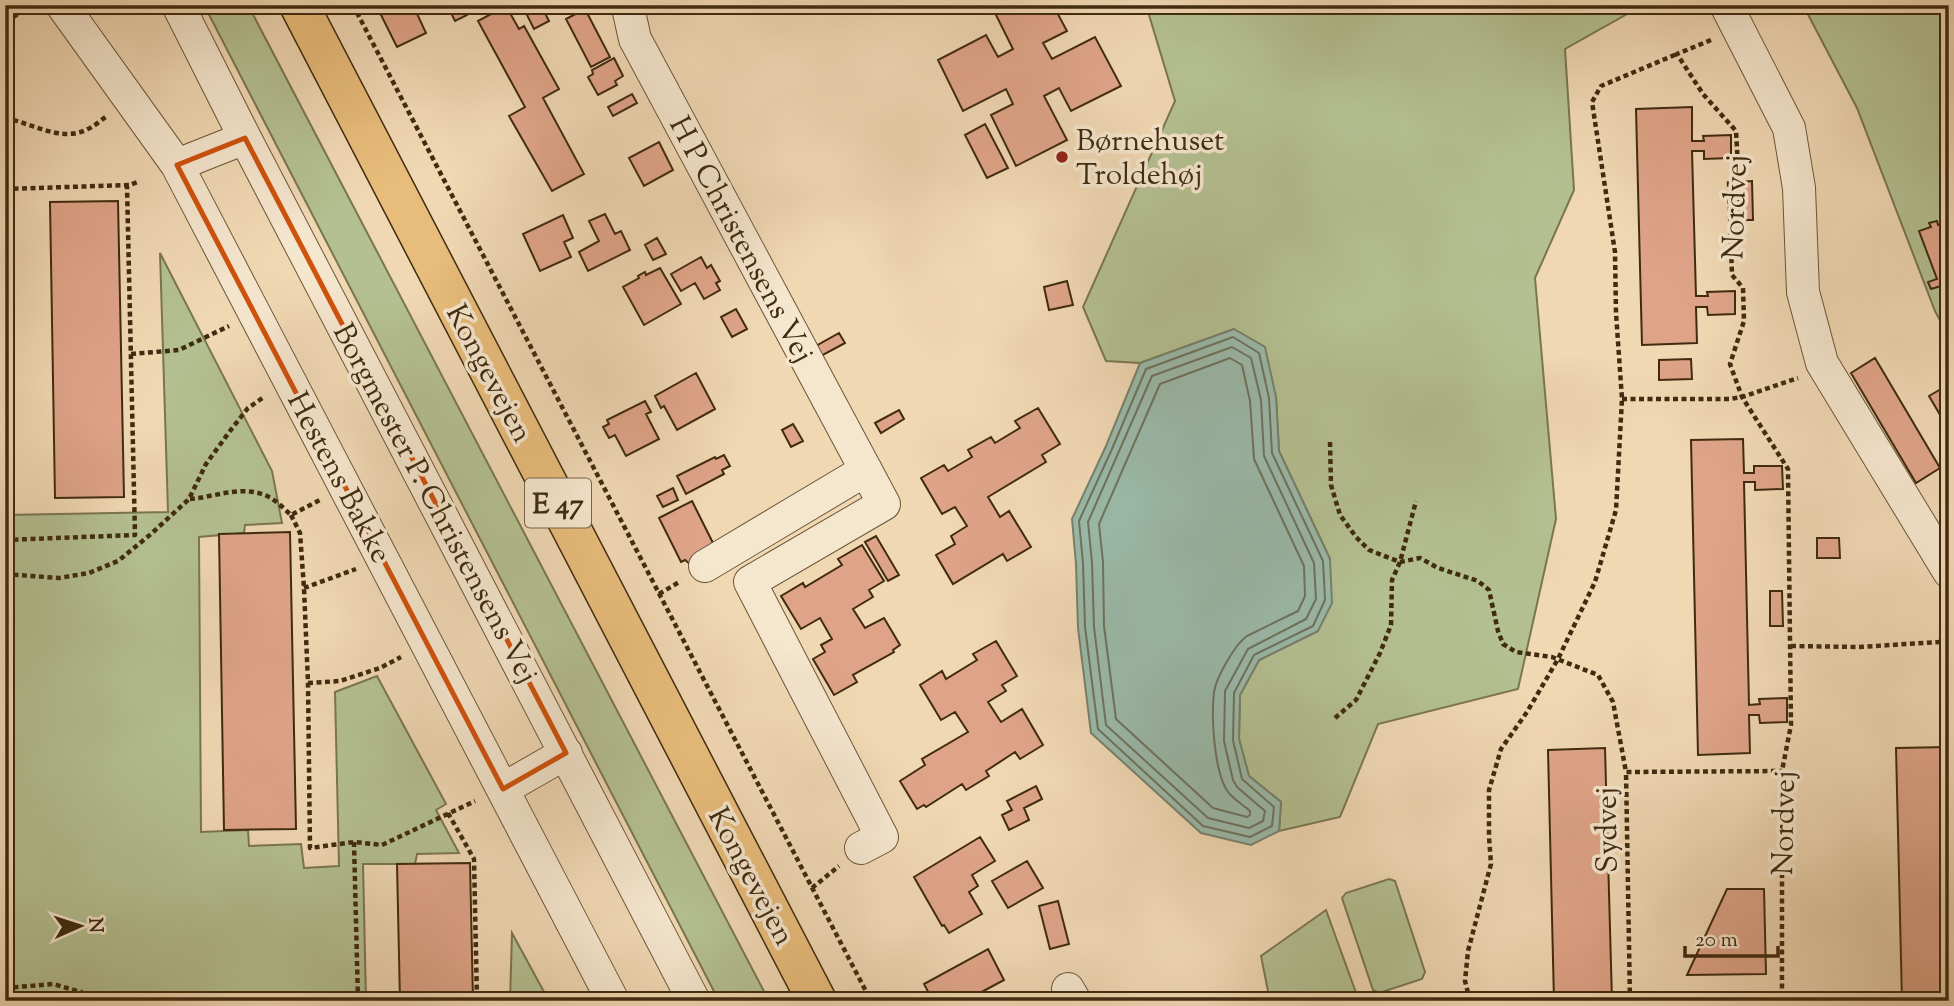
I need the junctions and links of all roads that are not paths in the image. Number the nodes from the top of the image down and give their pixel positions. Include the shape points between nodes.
1 (62, 5) edge
2 (178, 5) edge
3 (299, 5) edge
4 (630, 5) edge
5 (1732, 17) edge
6 (245, 138) junction
7 (177, 165) junction
8 (866, 470) junction
9 (705, 566) dead end
10 (1949, 572) edge
11 (565, 753) junction
12 (503, 789) junction
13 (861, 848) dead end
14 (613, 1001) edge
15 (694, 1001) edge
16 (817, 1001) edge

1 - 7 street, Hestens Bakke
2 - 6 street, Borgmester P. Christensens Vej
3 - 16 main road, Kongevejen / E 47
4 - 8 street, H P Christensens Vej via 635,39
5 - 10 street, Nordvej via 1789,128 1799,188 1804,292 1822,363
6 - 7 street
6 - 11 street, Borgmester P. Christensens Vej
7 - 12 street, Hestens Bakke
8 - 9 street
8 - 13 street, H P Christensens Vej via 884,504 750,582 882,838
11 - 12 street
11 - 15 street, Borgmester P. Christensens Vej
12 - 14 street, Hestens Bakke

